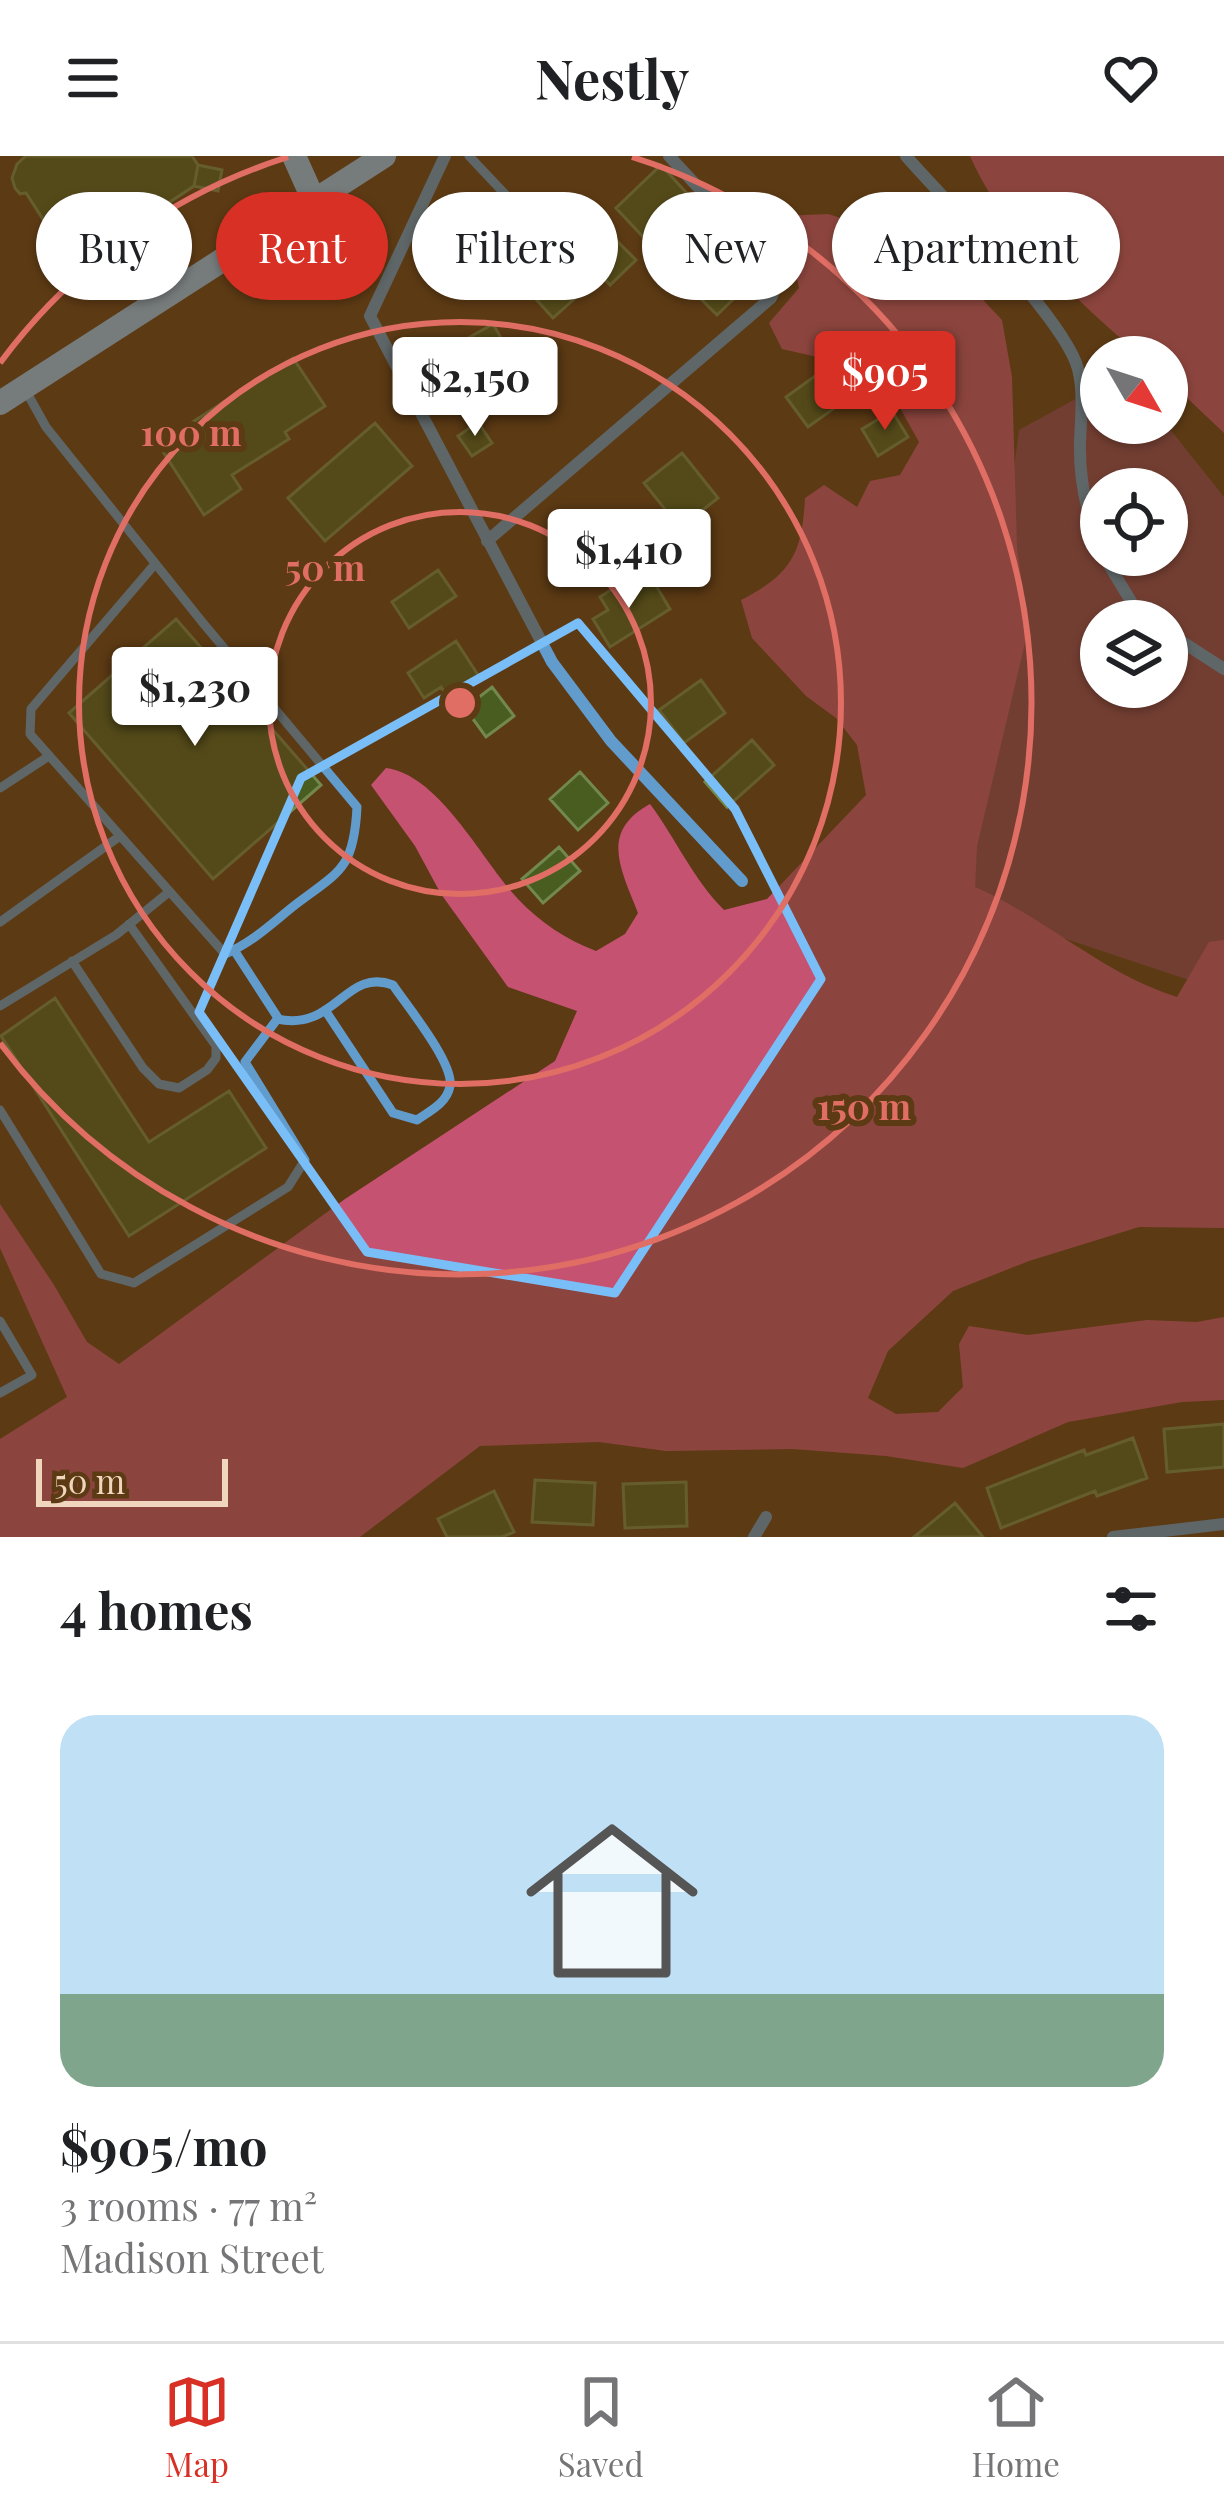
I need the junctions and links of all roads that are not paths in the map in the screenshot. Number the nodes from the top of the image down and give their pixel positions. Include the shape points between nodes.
1 (294, 156) edge
2 (384, 156) edge
3 (445, 156) edge
4 (469, 156) edge
5 (669, 156) edge
6 (906, 156) edge
7 (311, 192) edge
8 (332, 192) edge
9 (503, 192) edge
10 (216, 265) edge
11 (10, 394) edge
12 (1082, 468) edge
13 (488, 542) junction
14 (155, 564) junction
15 (1188, 646) edge
16 (1224, 669) edge
17 (49, 756) junction
18 (0, 788) edge
19 (120, 836) junction
20 (742, 881) dead end
21 (169, 892) junction
22 (0, 922) edge
23 (130, 924) junction
24 (234, 950) junction
25 (72, 961) junction
26 (0, 1006) edge
27 (325, 1010) junction
28 (277, 1019) junction
29 (216, 1058) junction
30 (245, 1062) junction
31 (0, 1110) edge
32 (0, 1321) edge
33 (0, 1393) edge
34 (766, 1517) dead end
35 (1224, 1524) edge
36 (754, 1537) edge
37 (1113, 1537) edge

1 - 7 main road
2 - 8 main road
3 - 13 street via 370,316
4 - 9 lane
5 - 13 street via 776,271 771,298
6 - 12 street via 1062,336 1082,399
10 - 11 main road
11 - 14 lane
13 - 20 street via 552,662 611,741
14 - 17 lane via 31,709 30,734
14 - 24 lane via 357,807 350,853 329,883
15 - 16 street
17 - 18 lane
17 - 19 lane
19 - 21 lane
19 - 22 lane
21 - 23 lane
21 - 24 lane via 225,954
23 - 25 lane
23 - 29 lane via 216,1046
24 - 28 lane
25 - 26 lane
25 - 29 lane via 159,1084 179,1088
27 - 27 lane via 365,982 393,985 449,1070 441,1103 417,1120 393,1113
27 - 28 lane via 298,1024
28 - 30 lane
29 - 30 lane
30 - 31 lane via 305,1160 288,1187 134,1283 101,1274
32 - 33 lane via 32,1375
34 - 36 street
35 - 37 street

